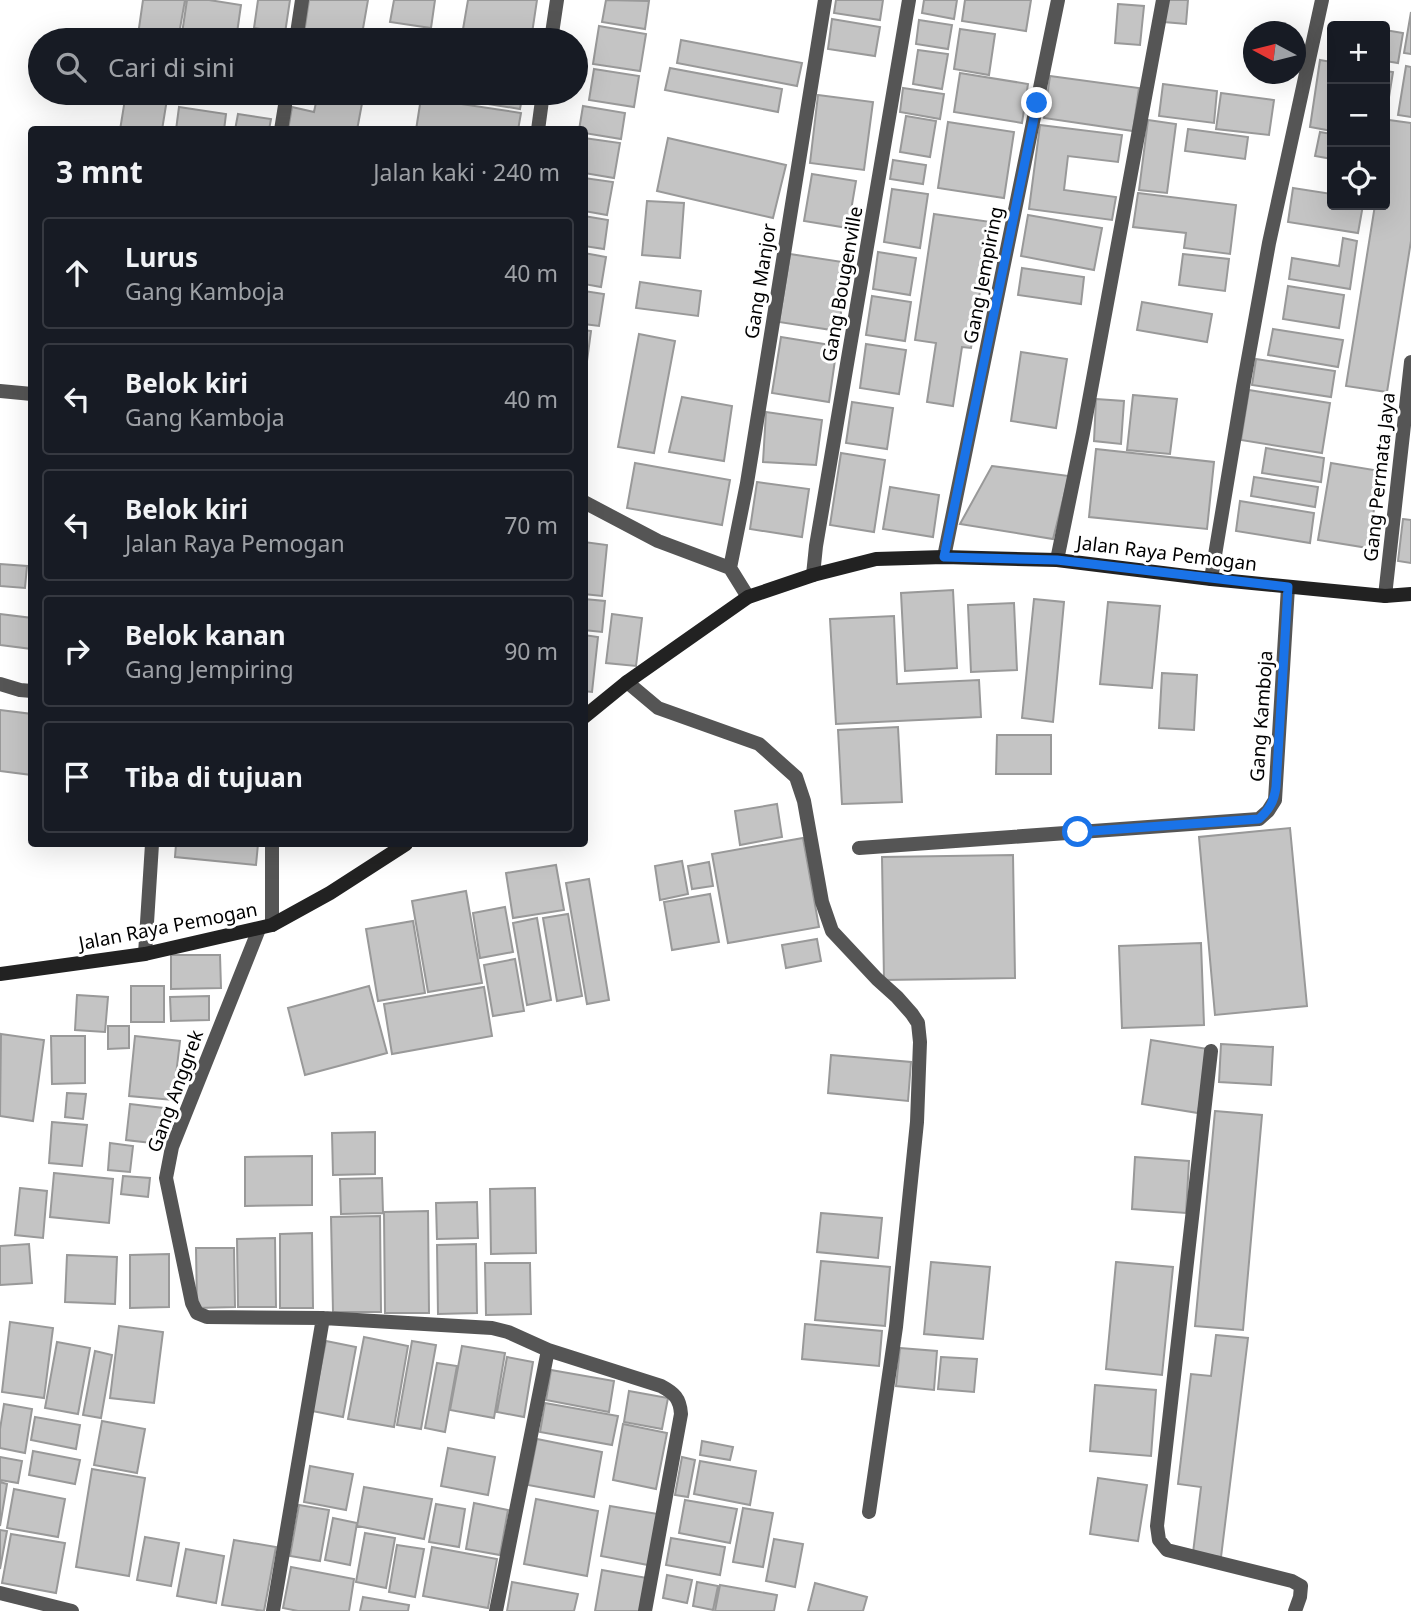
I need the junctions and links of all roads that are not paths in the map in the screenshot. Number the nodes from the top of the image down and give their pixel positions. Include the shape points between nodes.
1 (302, 0) edge
2 (556, 0) edge
3 (825, 0) edge
4 (909, 0) edge
5 (1058, 0) edge
6 (1163, 0) edge
7 (1322, 0) edge
8 (298, 28) edge
9 (552, 28) edge
10 (285, 105) edge
11 (541, 105) edge
12 (282, 126) edge
13 (539, 126) edge
14 (1411, 362) edge
15 (0, 391) edge
16 (28, 394) edge
17 (588, 504) edge
18 (944, 557) junction
19 (1057, 560) junction
20 (730, 568) junction
21 (813, 575) junction
22 (1211, 579) junction
23 (1288, 587) junction
24 (1411, 594) edge
25 (1385, 596) junction
26 (748, 597) junction
27 (628, 682) junction
28 (0, 684) edge
29 (28, 691) edge
30 (588, 714) edge
31 (152, 847) edge
32 (272, 847) edge
33 (401, 847) edge
34 (859, 848) dead end
35 (265, 927) junction
36 (145, 954) junction
37 (0, 974) edge
38 (1211, 1051) dead end
39 (323, 1318) junction
40 (548, 1350) junction
41 (869, 1512) dead end
42 (0, 1593) edge
43 (72, 1611) edge
44 (273, 1611) edge
45 (496, 1611) edge
46 (645, 1611) edge
47 (1295, 1611) edge

1 - 8 street
2 - 9 street
3 - 20 street, Gang Manjor
4 - 21 street, Gang Bougenville
5 - 18 street, Gang Jempiring
6 - 19 street
7 - 22 street via 1269,243
10 - 12 street
11 - 13 street
14 - 25 street, Gang Permata Jaya
15 - 16 street
17 - 20 street via 658,541
18 - 19 street, Jalan Raya Pemogan
18 - 21 street, Jalan Raya Pemogan via 876,559
19 - 22 street, Jalan Raya Pemogan
20 - 26 street
21 - 26 street, Jalan Raya Pemogan
22 - 23 street, Jalan Raya Pemogan
23 - 25 street, Jalan Raya Pemogan
23 - 34 street, Gang Kamboja via 1275,800 1259,819
24 - 25 street, Jalan Raya Pemogan
26 - 27 street, Jalan Raya Pemogan
27 - 30 street, Jalan Raya Pemogan
27 - 41 street via 658,708 759,744 796,778 832,931 918,1023 917,1122 896,1327
28 - 29 street
31 - 36 street
32 - 35 street
33 - 35 street, Jalan Raya Pemogan via 330,894
35 - 36 street, Jalan Raya Pemogan
35 - 39 street, Gang Anggrek via 172,1147 166,1178 197,1313 207,1317
36 - 37 street, Jalan Raya Pemogan
38 - 47 street via 1159,1540 1167,1550 1292,1581 1301,1586
39 - 40 street via 492,1328
39 - 44 street
40 - 45 street
40 - 46 street via 661,1386 678,1398 681,1414
42 - 43 street

